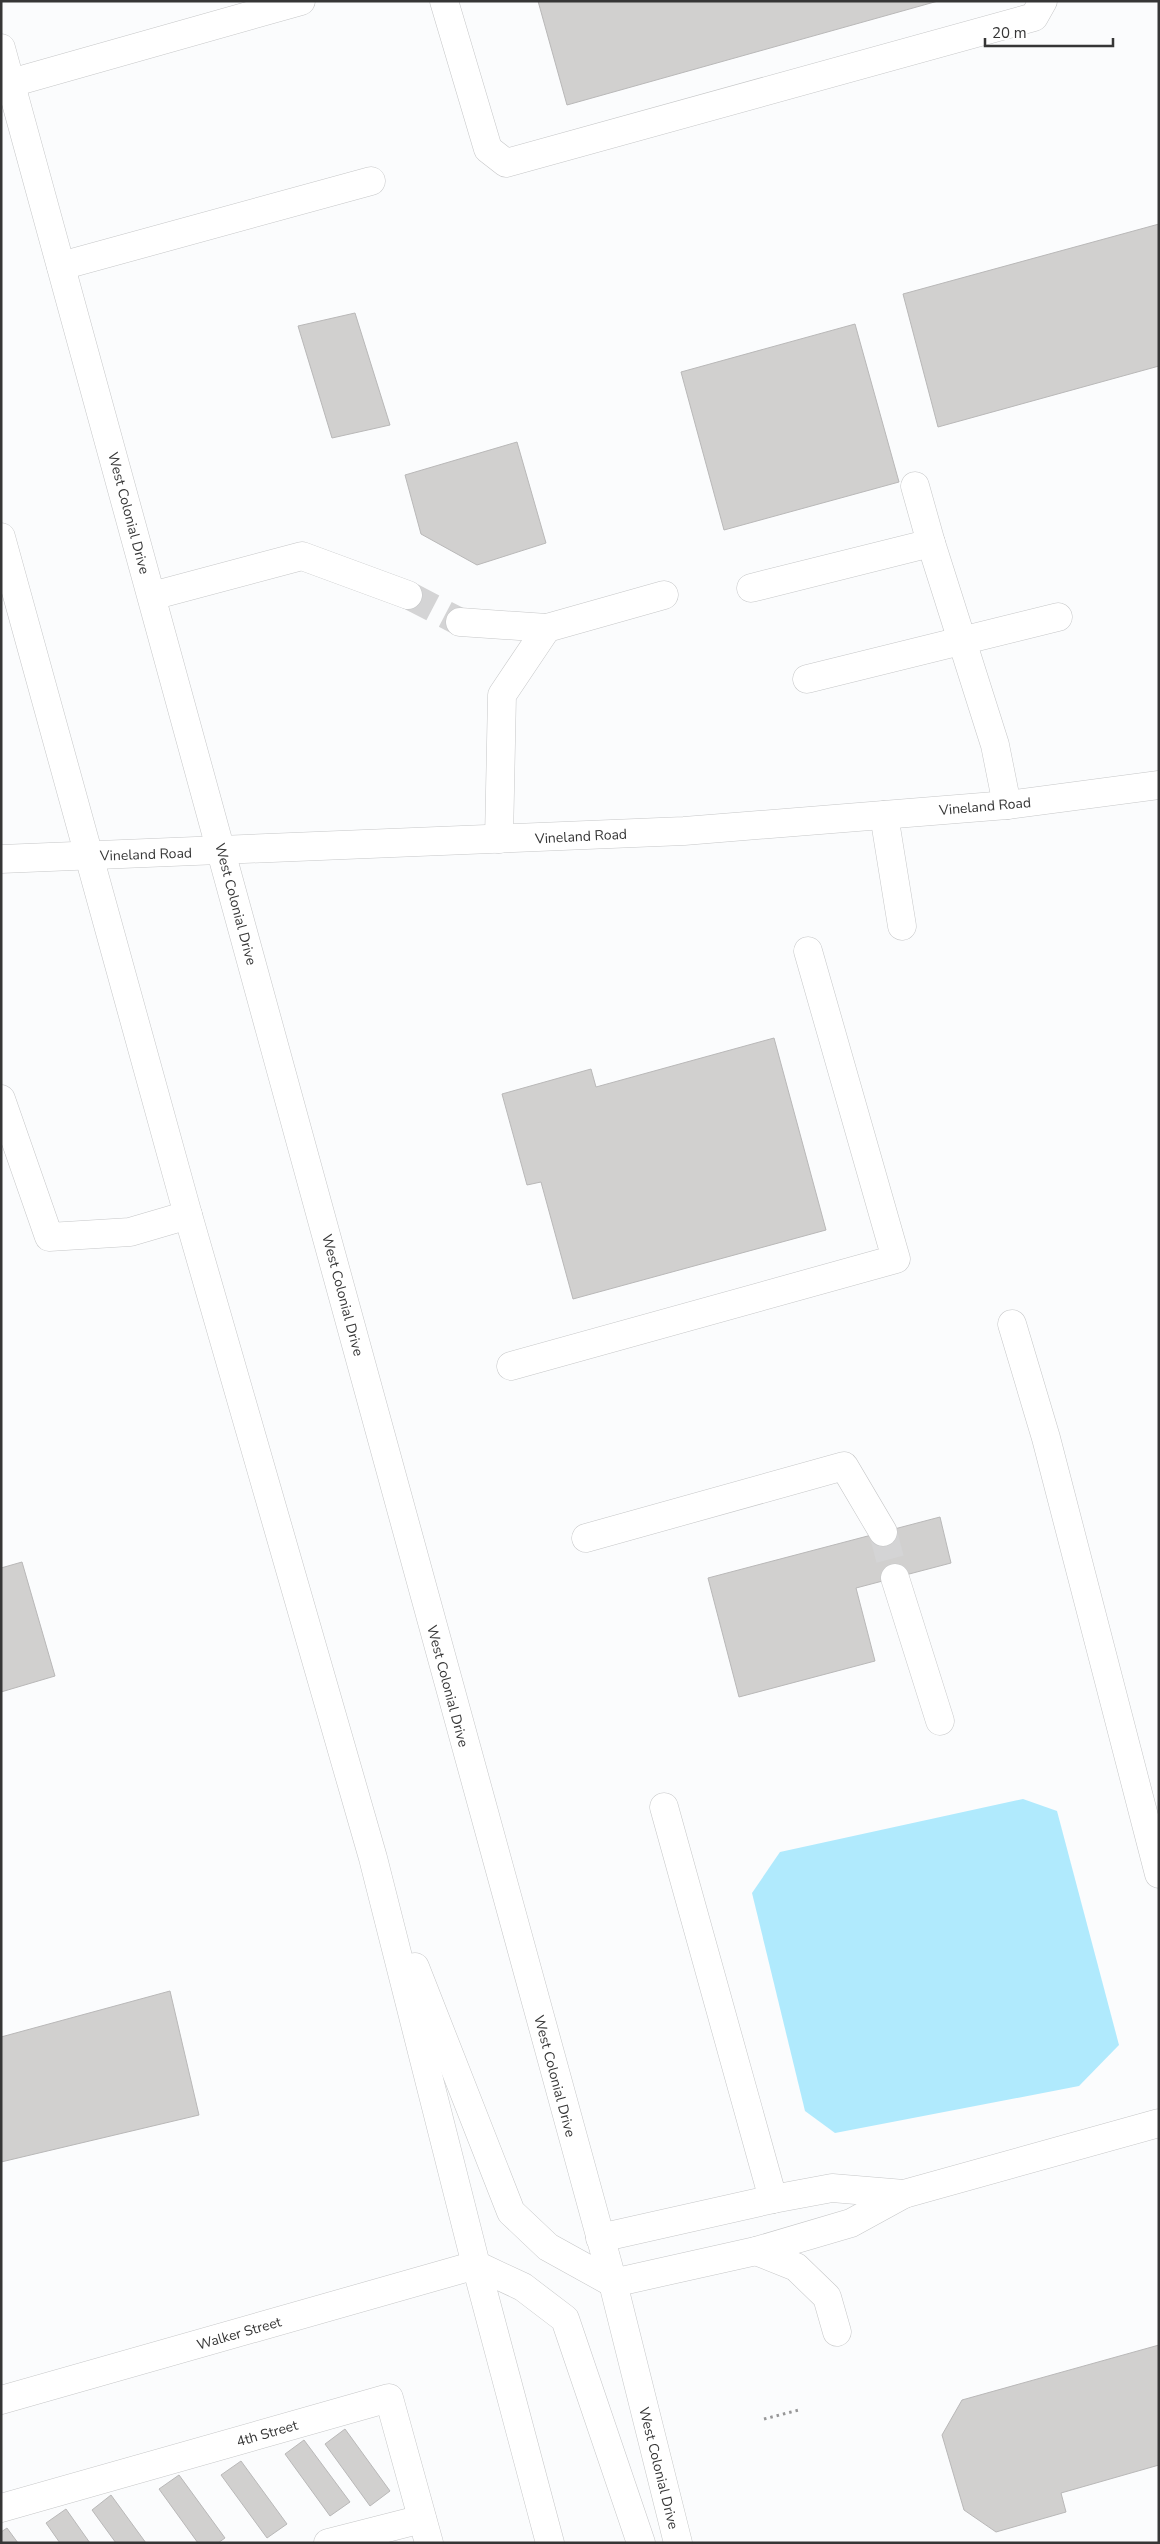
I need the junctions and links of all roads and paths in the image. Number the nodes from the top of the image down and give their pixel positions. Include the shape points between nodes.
1 (300, 1) edge
2 (444, 1) edge
3 (1043, 1) edge
4 (1, 48) edge
5 (11, 83) junction
6 (371, 181) dead end
7 (61, 266) junction
8 (915, 486) dead end
9 (1, 538) edge
10 (931, 542) junction
11 (752, 588) dead end
12 (408, 595) tunnel mouth
13 (664, 595) dead end
14 (152, 596) junction
15 (1058, 617) dead end
16 (460, 622) tunnel mouth
17 (547, 628) junction
18 (962, 641) junction
19 (807, 679) dead end
20 (1159, 784) edge
21 (1008, 805) junction
22 (884, 815) junction
23 (499, 840) junction
24 (222, 851) junction
25 (90, 856) junction
26 (1, 859) edge
27 (902, 926) dead end
28 (808, 951) dead end
29 (1, 1099) edge
30 (188, 1215) junction
31 (1012, 1324) dead end
32 (511, 1366) dead end
33 (883, 1532) tunnel mouth
34 (586, 1538) dead end
35 (895, 1578) tunnel mouth
36 (940, 1720) dead end
37 (664, 1807) dead end
38 (373, 1858) junction
39 (1159, 1874) edge
40 (1159, 2123) edge
41 (904, 2194) junction
42 (773, 2199) junction
43 (600, 2238) junction
44 (756, 2251) junction
45 (476, 2265) junction
46 (613, 2283) junction
47 (837, 2332) dead end
48 (1, 2400) edge
49 (799, 2410) dead end
50 (764, 2419) dead end
51 (1, 2508) edge
52 (425, 2531) edge
53 (328, 2543) edge
54 (550, 2543) edge
55 (641, 2543) edge
56 (678, 2543) edge

1 - 5 main road
2 - 3 main road via 488,149 506,163 1034,17
4 - 5 main road, West Colonial Drive
5 - 7 main road, West Colonial Drive
6 - 7 main road
7 - 14 main road, West Colonial Drive
8 - 10 main road
9 - 25 main road
10 - 11 main road
10 - 18 main road
12 - 14 main road via 302,556
13 - 17 main road
14 - 24 main road, West Colonial Drive
15 - 18 main road
16 - 17 main road
17 - 23 main road via 502,695
18 - 19 main road
18 - 21 main road via 995,745
20 - 21 main road, Vineland Road
21 - 22 main road, Vineland Road
22 - 23 main road, Vineland Road via 684,831
22 - 27 main road
23 - 24 main road, Vineland Road
24 - 25 main road, Vineland Road
24 - 43 main road, West Colonial Drive
25 - 26 main road, Vineland Road
25 - 30 main road
28 - 32 main road via 896,1259
29 - 30 main road via 48,1237 130,1232
30 - 38 main road
31 - 39 main road via 1046,1438
33 - 34 main road via 844,1466
35 - 36 main road
37 - 42 main road
38 - 45 main road
38 - 46 main road via 511,2212 548,2247
40 - 41 main road
41 - 42 main road via 832,2188
41 - 44 main road via 851,2224
42 - 43 main road
43 - 46 main road, West Colonial Drive
44 - 46 main road
44 - 47 main road via 796,2267 827,2297
45 - 48 main road, Walker Street
45 - 54 main road
45 - 55 main road via 523,2287 565,2319
46 - 56 main road, West Colonial Drive
49 - 50 path
51 - 52 main road, 4th Street via 390,2398
52 - 53 main road

